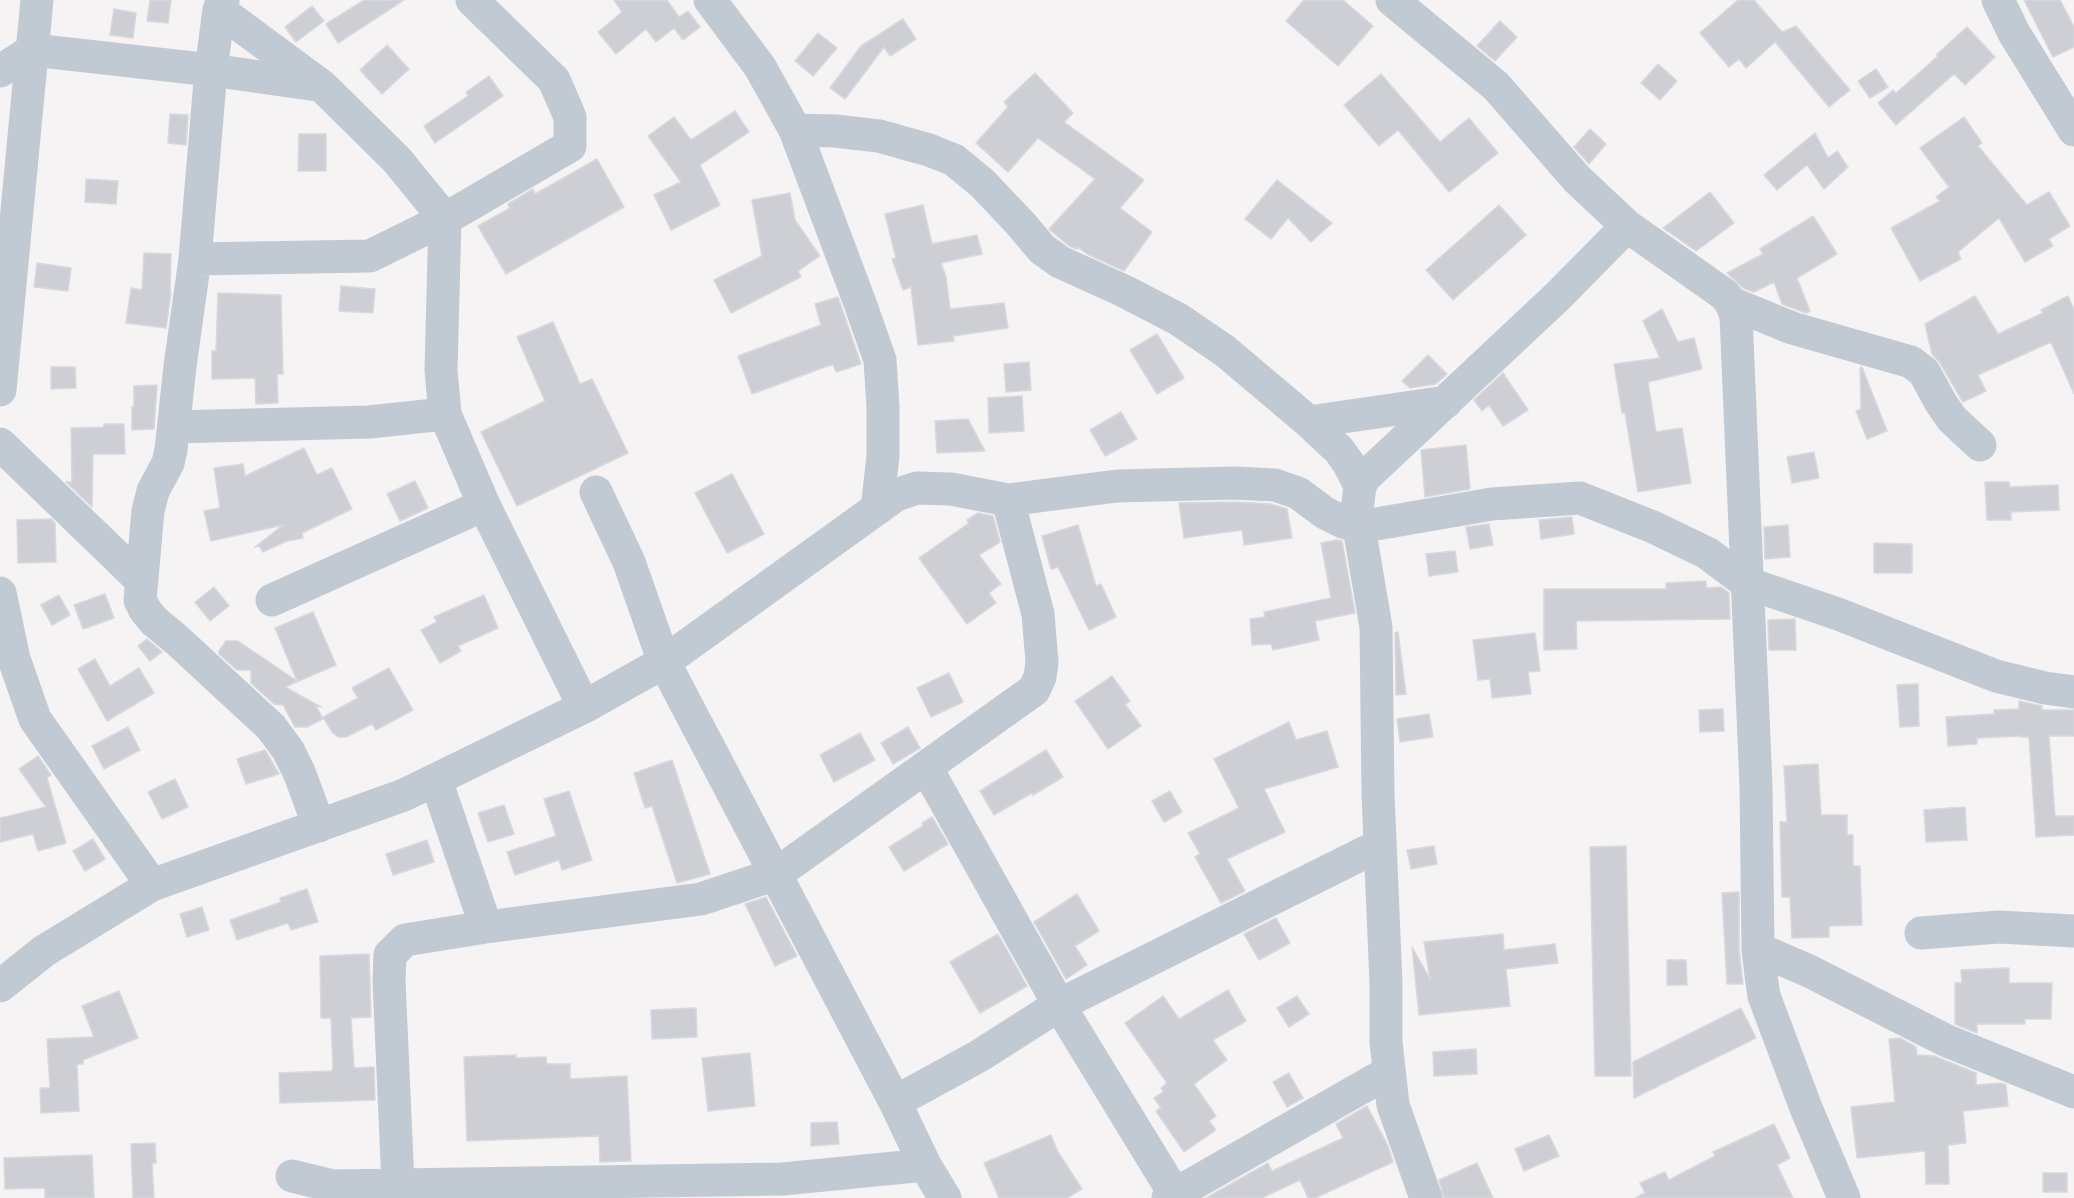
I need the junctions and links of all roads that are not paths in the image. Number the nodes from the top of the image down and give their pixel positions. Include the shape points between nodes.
1 (37, 0) edge
2 (472, 0) edge
3 (710, 0) edge
4 (1392, 0) edge
5 (1998, 0) edge
6 (221, 5) edge
7 (33, 50) junction
8 (211, 70) junction
9 (0, 71) edge
10 (322, 86) junction
11 (795, 130) junction
12 (2074, 130) edge
13 (445, 219) junction
14 (1627, 226) junction
15 (195, 259) junction
16 (1731, 303) junction
17 (0, 390) edge
18 (1446, 402) junction
19 (446, 414) junction
20 (1309, 422) junction
21 (174, 427) junction
22 (0, 444) edge
23 (1980, 445) dead end
24 (1360, 486) junction
25 (596, 492) dead end
26 (1008, 500) junction
27 (484, 505) junction
28 (877, 509) junction
29 (1359, 527) junction
30 (141, 580) junction
31 (1747, 583) junction
32 (0, 593) edge
33 (272, 600) dead end
34 (664, 662) junction
35 (2074, 692) edge
36 (584, 707) junction
37 (926, 767) junction
38 (436, 780) junction
39 (319, 826) junction
40 (1380, 845) junction
41 (776, 874) junction
42 (152, 885) junction
43 (486, 927) junction
44 (2074, 931) edge
45 (1921, 933) dead end
46 (1758, 949) junction
47 (1809, 971) junction
48 (1, 980) edge
49 (1764, 996) junction
50 (1059, 1005) junction
51 (1389, 1072) junction
52 (2074, 1092) edge
53 (895, 1102) junction
54 (925, 1165) junction
55 (292, 1176) dead end
56 (398, 1184) junction
57 (1174, 1197) edge
58 (945, 1198) edge
59 (1426, 1198) edge
60 (1844, 1198) edge

1 - 7 street
2 - 13 street via 554,80 570,117 570,146
3 - 11 street via 760,67
4 - 14 street via 1496,86 1577,179
5 - 12 street
6 - 8 street
6 - 10 street
7 - 8 street
7 - 9 street
7 - 17 street
8 - 10 street
8 - 15 street
10 - 13 street via 397,160
11 - 20 street via 879,136 954,160 982,183 1042,249 1060,262 1178,319 1224,351
11 - 28 street via 880,360 884,407
13 - 15 street via 370,256
13 - 19 street via 441,370
14 - 16 street
14 - 18 street
15 - 21 street
16 - 23 street via 1792,328 1911,362 1924,372 1952,418
16 - 31 street via 1736,316
18 - 20 street
18 - 24 street
19 - 21 street via 369,422
19 - 27 street
20 - 24 street via 1339,450
21 - 30 street via 168,464 148,510
22 - 30 street
24 - 29 street
25 - 34 street via 629,562
26 - 28 street via 951,489 917,488 896,495
26 - 29 street via 1117,486 1275,485 1298,493 1325,513
26 - 37 street via 1038,614 1040,677 1034,690
27 - 33 street
27 - 36 street
28 - 34 street
29 - 31 street via 1492,504 1580,498 1707,553
29 - 40 street via 1376,627
30 - 39 street via 140,600 154,621 271,728 288,750
31 - 35 street via 1996,676
31 - 46 street
32 - 42 street via 14,659 35,719
34 - 36 street
34 - 41 street
36 - 38 street
37 - 41 street
37 - 50 street
38 - 39 street
38 - 43 street
39 - 42 street
40 - 50 street
40 - 51 street
41 - 43 street via 701,899
41 - 53 street
42 - 48 street
43 - 56 street via 405,940 390,955
44 - 45 street via 1999,927
46 - 47 street
46 - 49 street
47 - 49 street
47 - 52 street via 1947,1041
49 - 60 street
50 - 53 street via 980,1056
50 - 57 street
51 - 57 street
51 - 59 street via 1393,1105
53 - 54 street
54 - 56 street via 783,1179
54 - 58 street
55 - 56 street via 333,1186

